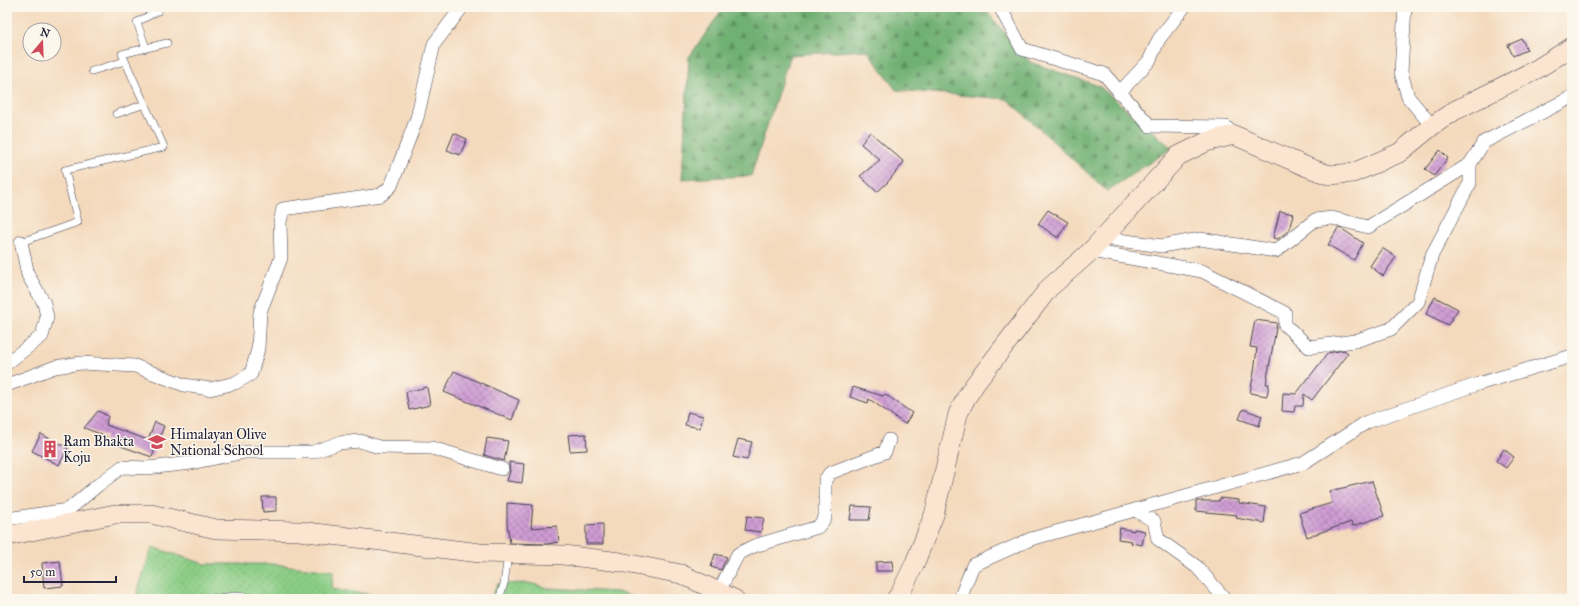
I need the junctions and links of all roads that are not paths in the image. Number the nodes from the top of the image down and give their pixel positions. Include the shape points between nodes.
1 (462, 7) edge
2 (1000, 7) edge
3 (1184, 7) edge
4 (1406, 7) edge
5 (158, 11) dead end
6 (167, 43) dead end
7 (1572, 46) edge
8 (146, 48) junction
9 (125, 61) junction
10 (92, 71) dead end
11 (1119, 93) junction
12 (1572, 97) edge
13 (145, 104) junction
14 (116, 114) dead end
15 (1432, 126) junction
16 (1234, 135) junction
17 (1470, 164) junction
18 (21, 242) joint
19 (1098, 244) junction
20 (1572, 356) edge
21 (7, 363) edge
22 (7, 385) edge
23 (889, 440) dead end
24 (502, 469) dead end
25 (1135, 510) junction
26 (7, 519) edge
27 (7, 536) edge
28 (508, 555) junction
29 (726, 595) edge
30 (210, 599) edge
31 (274, 599) edge
32 (499, 599) edge
33 (896, 599) edge
34 (960, 599) edge
35 (1225, 599) edge

1 - 22 street via 434,44 417,118 391,186 381,196 283,209 280,222 281,258 260,312 258,349 251,374 235,383 210,389 184,385 135,366 81,363 56,367
2 - 11 street via 1022,49 1104,74
3 - 11 street via 1159,39 1149,61
4 - 15 street via 1401,72 1408,97
5 - 8 lane via 136,22
6 - 8 lane
7 - 15 main road via 1537,69 1454,111
8 - 9 lane via 122,54
9 - 10 lane
9 - 13 lane
11 - 16 street via 1150,126 1226,127
12 - 17 street via 1484,142
13 - 14 lane
13 - 18 lane via 164,147 65,170 78,222
15 - 16 main road via 1399,153 1353,173 1329,175
16 - 19 main road via 1206,142 1178,156
17 - 19 street via 1368,227 1332,218 1315,220 1276,251 1200,239 1162,246
17 - 19 street via 1470,183 1432,255 1418,302 1391,329 1355,341 1309,347 1285,324 1285,313 1202,271
18 - 21 street via 28,274 44,303 47,316 42,336
19 - 33 main road via 1049,288 966,398 958,414 934,515 914,565
20 - 25 street via 1478,384 1367,422 1303,463
23 - 29 street via 885,452 830,473 825,480 825,518 818,527 754,546 738,554
24 - 26 street via 432,448 380,447 360,441 339,443 313,452 245,452 191,463 147,468 122,467 68,510
25 - 34 street via 1030,539 973,564
25 - 35 street via 1154,521 1158,539 1197,567
27 - 28 main road via 115,514 151,514 216,529 299,531
28 - 29 main road via 563,555 652,568 681,574
28 - 32 lane
30 - 31 lane via 235,596

